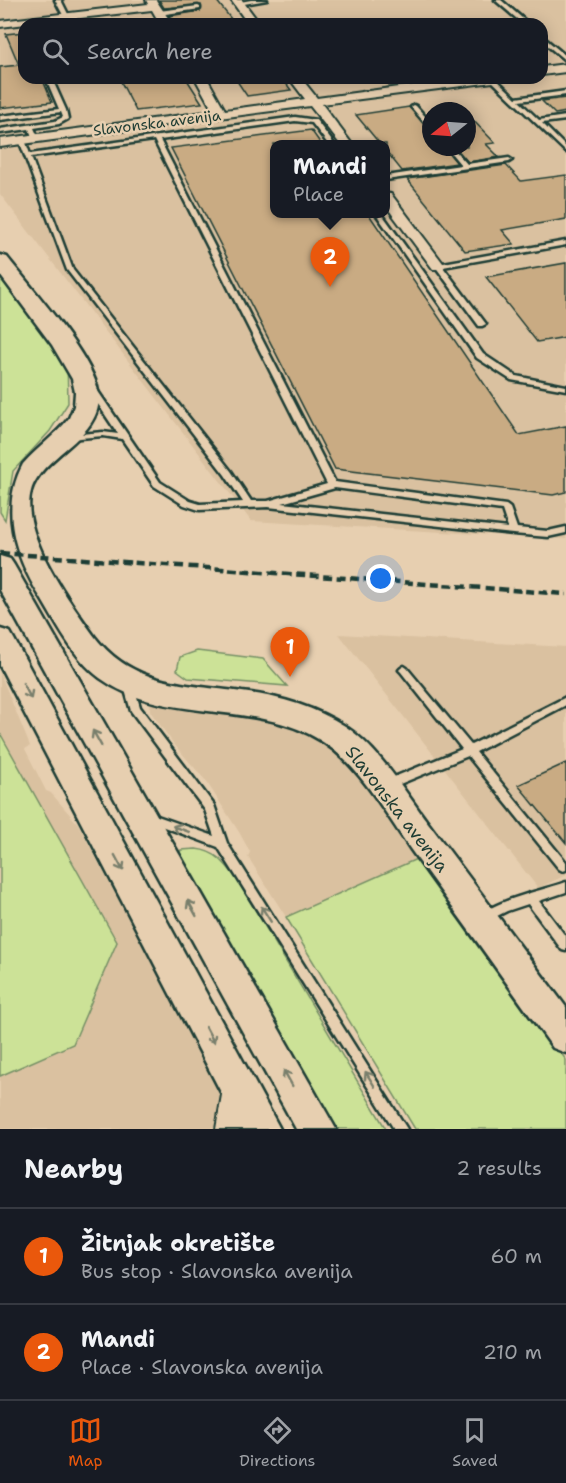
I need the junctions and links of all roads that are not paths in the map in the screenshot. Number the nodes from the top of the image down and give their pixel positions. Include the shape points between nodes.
1 (58, 0) edge
2 (264, 0) edge
3 (498, 0) edge
4 (237, 2) edge
5 (155, 6) edge
6 (198, 8) dead end
7 (66, 16) junction
8 (50, 18) edge
9 (249, 18) edge
10 (519, 18) edge
11 (18, 22) edge
12 (0, 24) edge
13 (548, 43) edge
14 (566, 59) edge
15 (566, 68) edge
16 (548, 70) edge
17 (51, 84) edge
18 (204, 84) edge
19 (300, 84) edge
20 (448, 84) edge
21 (499, 84) edge
22 (566, 93) edge
23 (516, 100) junction
24 (314, 102) junction
25 (414, 107) dead end
26 (63, 110) junction
27 (222, 115) junction
28 (422, 116) edge
29 (0, 118) edge
30 (566, 118) edge
31 (538, 122) junction
32 (0, 131) edge
33 (34, 133) junction
34 (156, 138) junction
35 (22, 140) junction
36 (328, 140) edge
37 (343, 140) edge
38 (0, 143) edge
39 (566, 150) edge
40 (28, 156) junction
41 (457, 156) edge
42 (509, 160) dead end
43 (465, 166) junction
44 (390, 177) edge
45 (390, 202) edge
46 (383, 218) edge
47 (566, 243) edge
48 (0, 261) edge
49 (438, 266) junction
50 (482, 324) dead end
51 (85, 380) junction
52 (566, 388) edge
53 (65, 437) junction
54 (126, 437) junction
55 (332, 485) junction
56 (249, 504) junction
57 (268, 504) junction
58 (566, 530) edge
59 (513, 531) junction
60 (0, 565) edge
61 (0, 639) edge
62 (404, 670) dead end
63 (127, 681) junction
64 (566, 700) edge
65 (469, 751) junction
66 (383, 786) junction
67 (139, 813) junction
68 (222, 844) junction
69 (563, 866) dead end
70 (566, 887) edge
71 (532, 900) junction
72 (481, 920) junction
73 (566, 946) edge
74 (566, 1036) edge
75 (238, 1086) junction
76 (230, 1129) edge
77 (261, 1129) edge
78 (317, 1129) edge
79 (401, 1129) edge

1 - 7 lane
2 - 4 lane
3 - 10 lane
4 - 9 street
5 - 6 lane
5 - 7 street
7 - 8 street
11 - 12 street
13 - 14 lane
15 - 16 street
17 - 26 lane
18 - 27 street
19 - 24 street
20 - 24 street, Slavonska avenija
21 - 23 lane
22 - 23 lane
23 - 31 lane
24 - 27 street, Slavonska avenija
24 - 37 street
25 - 28 lane
26 - 29 lane
26 - 33 lane via 64,121
27 - 33 street, Slavonska avenija
30 - 31 lane
31 - 39 lane
32 - 33 lane
33 - 35 street, Slavonska avenija
34 - 36 lane via 295,119 314,122
34 - 40 lane
34 - 55 lane
35 - 38 street, Slavonska avenija
35 - 40 lane
40 - 56 lane via 70,270
41 - 43 lane
42 - 43 lane
43 - 44 lane
45 - 49 street
46 - 52 lane via 480,356 514,378
47 - 49 lane
48 - 51 street
49 - 50 lane
51 - 53 street, Slavonska avenija via 85,407 78,423
51 - 54 lane
53 - 54 lane
53 - 63 street, Slavonska avenija via 23,480 17,496 19,527 46,581 93,655
54 - 56 lane via 157,484 187,503 199,507
55 - 57 lane
55 - 59 lane via 506,508
56 - 57 lane
57 - 59 lane
58 - 59 lane via 548,534
67 -> 60 street
61 -> 75 street
62 - 65 lane
63 - 66 street, Slavonska avenija via 157,690 266,707 308,720 342,739
63 - 68 lane via 135,708 210,808
64 - 65 lane
65 - 66 lane
65 - 69 lane
66 - 72 street, Slavonska avenija
68 -> 67 lane
78 -> 67 street
79 -> 68 lane
70 - 71 lane
71 - 72 lane via 499,908
71 - 73 lane
72 - 74 street, Slavonska avenija
75 - 76 street
75 - 77 street

